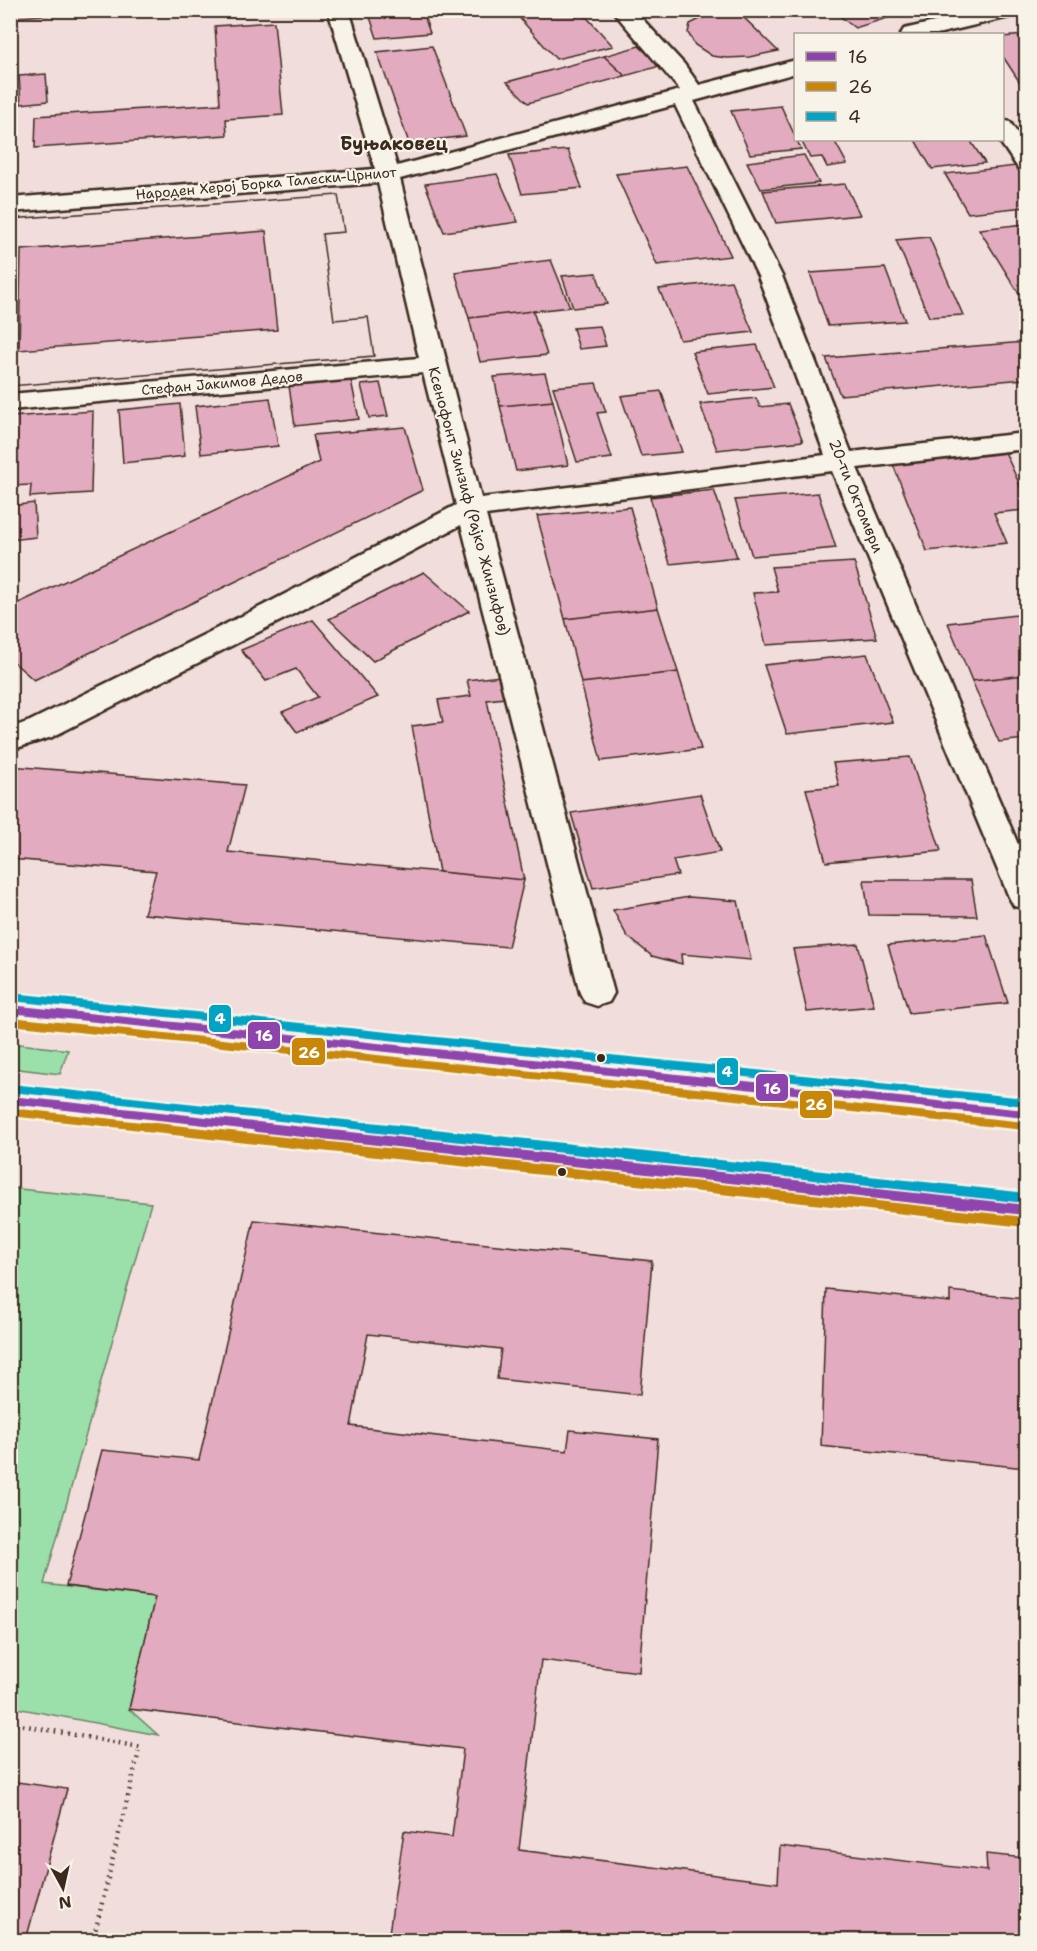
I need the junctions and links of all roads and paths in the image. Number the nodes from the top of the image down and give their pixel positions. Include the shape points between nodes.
1 (338, 10) edge
2 (622, 10) edge
3 (918, 10) edge
4 (1015, 10) edge
5 (939, 31) edge
6 (921, 33) edge
7 (794, 66) edge
8 (688, 96) junction
9 (1004, 129) edge
10 (1026, 163) edge
11 (388, 175) junction
12 (10, 205) edge
13 (433, 364) junction
14 (10, 402) edge
15 (1026, 441) edge
16 (841, 461) junction
17 (471, 508) junction
18 (10, 740) edge
19 (1024, 897) dead end
20 (597, 993) dead end
21 (10, 1009) edge
22 (10, 1100) edge
23 (1026, 1114) edge
24 (1026, 1210) edge
25 (10, 1723) edge
26 (93, 1941) edge

1 - 11 street, Ксенофонт Зинзиф (Рајко Жинзифов)
2 - 8 street, 20-ти Октомври via 676,69
3 - 5 street
4 - 5 street
5 - 6 street
7 - 8 street, Народен Херој Борка Талески-Црниот
8 - 11 street, Народен Херој Борка Талески-Црниот
8 - 16 street, 20-ти Октомври via 770,276
9 - 10 street
11 - 12 street, Народен Херој Борка Талески-Црниот
11 - 13 street, Ксенофонт Зинзиф (Рајко Жинзифов)
13 - 14 street, Стефан Јакимов Дедов
13 - 17 street, Ксенофонт Зинзиф (Рајко Жинзифов)
15 - 16 street
16 - 17 street
16 - 19 street, 20-ти Октомври
17 - 18 street via 179,660 41,729
17 - 20 street, Ксенофонт Зинзиф (Рајко Жинзифов)
21 - 23 street
22 - 24 street
25 - 26 path via 140,1747

